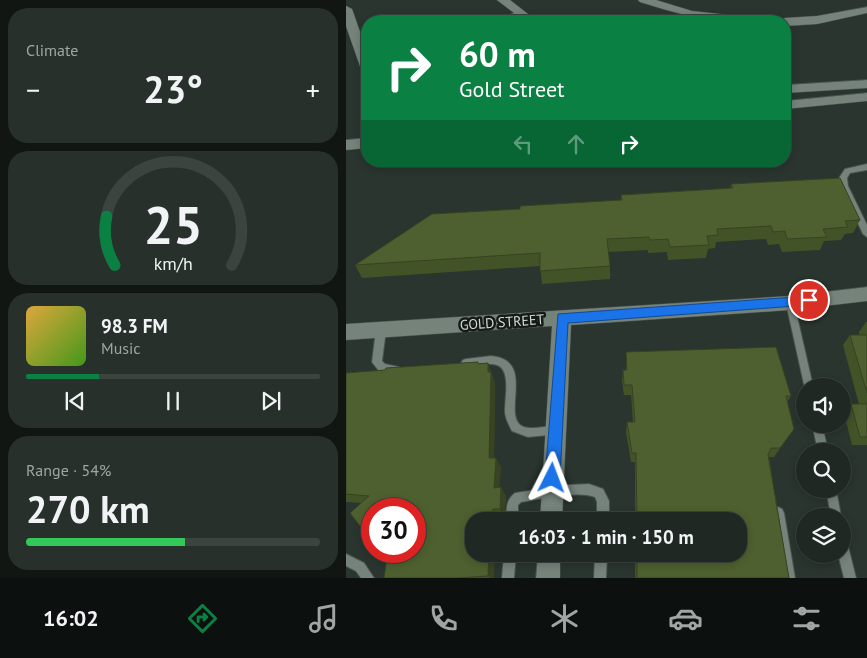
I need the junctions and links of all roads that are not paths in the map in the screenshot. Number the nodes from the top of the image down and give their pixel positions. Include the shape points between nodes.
1 (503, 0) edge
2 (644, 0) edge
3 (346, 9) edge
4 (867, 10) edge
5 (522, 15) edge
6 (681, 15) edge
7 (791, 22) edge
8 (361, 45) edge
9 (361, 56) edge
10 (346, 60) edge
11 (867, 84) edge
12 (791, 88) edge
13 (799, 88) junction
14 (867, 97) edge
15 (807, 103) junction
16 (791, 104) edge
17 (361, 144) edge
18 (346, 145) edge
19 (867, 167) edge
20 (867, 234) edge
21 (867, 294) edge
22 (790, 303) junction
23 (562, 318) junction
24 (381, 330) junction
25 (346, 332) edge
26 (457, 364) edge
27 (410, 369) edge
28 (806, 378) edge
29 (555, 431) junction
30 (552, 494) junction
31 (776, 500) edge
32 (512, 512) edge
33 (551, 512) edge
34 (603, 512) edge
35 (346, 560) edge
36 (509, 562) edge
37 (549, 562) edge
38 (601, 562) edge
39 (846, 563) edge
40 (368, 578) edge
41 (508, 578) edge
42 (548, 578) edge
43 (600, 578) edge
44 (789, 578) edge
45 (850, 578) edge

1 - 5 street
2 - 6 street
3 - 8 street
4 - 7 street
9 - 10 street
11 - 13 street
12 - 13 street
13 - 15 street
14 - 15 street
15 - 16 street
17 - 18 street
19 - 20 lane via 848,171 843,178
21 - 22 street, GOLD STREET
22 - 23 street, GOLD STREET
22 - 28 lane
23 - 24 street, GOLD STREET
23 - 29 street
24 - 25 street, GOLD STREET
24 - 27 lane via 377,362 382,368 391,370
26 - 29 lane via 494,360 505,364 510,370 510,418 516,428 524,432
29 - 30 street
30 - 32 lane via 519,497 513,502
30 - 33 street
30 - 34 lane via 589,489 599,493
31 - 44 lane
35 - 40 lane via 360,567
36 - 41 lane
37 - 42 street
38 - 43 lane
39 - 45 lane

